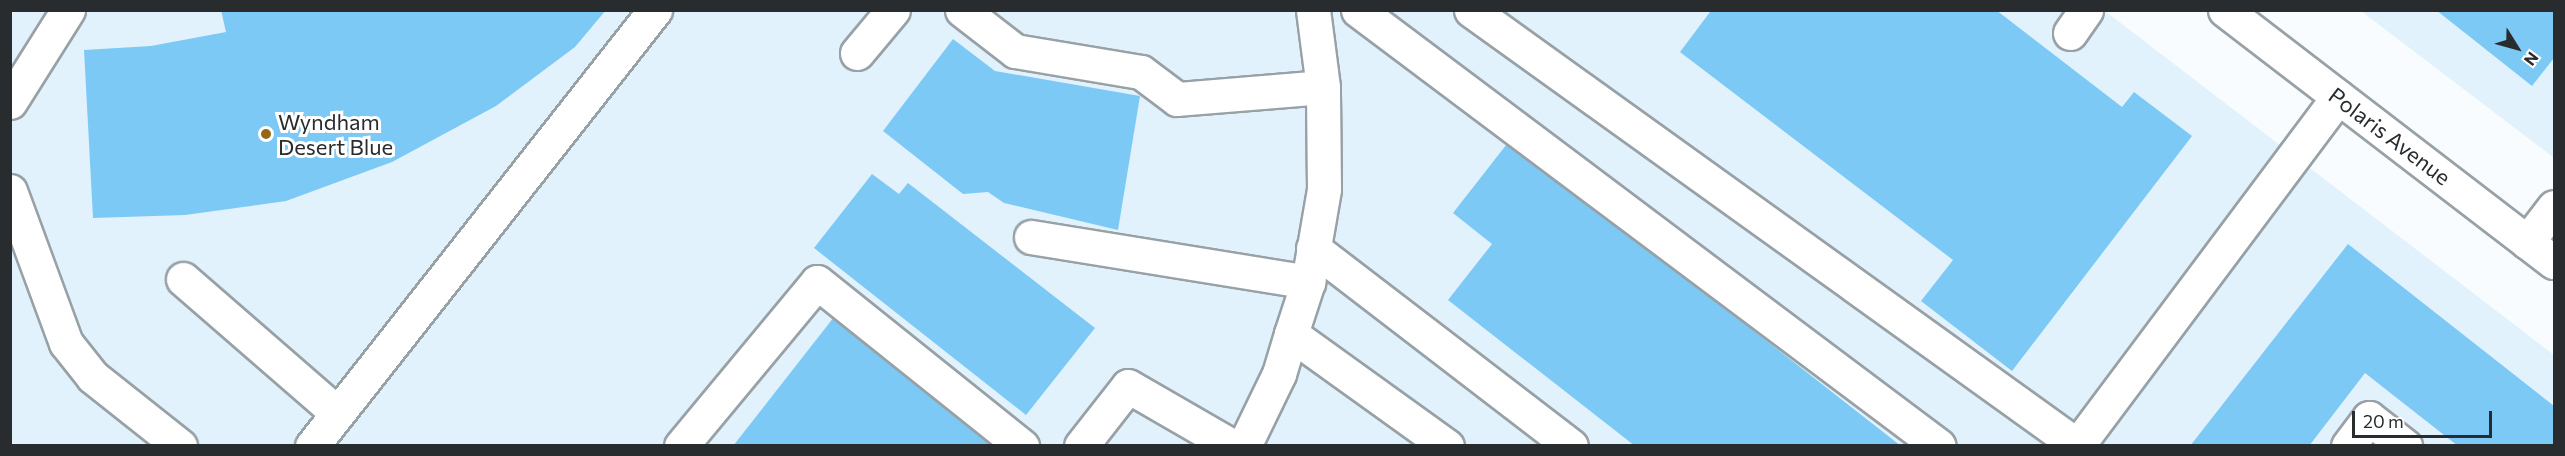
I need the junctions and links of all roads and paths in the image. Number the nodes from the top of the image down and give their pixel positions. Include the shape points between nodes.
1 (68, 10) edge
2 (654, 10) edge
3 (893, 10) edge
4 (962, 10) edge
5 (1313, 10) edge
6 (1358, 10) edge
7 (1471, 10) edge
8 (2229, 12) edge
9 (857, 53) dead end
10 (1323, 87) junction
11 (2338, 97) junction
12 (10, 102) edge
13 (10, 191) edge
14 (2554, 207) edge
15 (1031, 237) dead end
16 (2528, 242) junction
17 (1314, 248) junction
18 (2554, 262) edge
19 (183, 279) dead end
20 (1308, 282) junction
21 (1292, 334) junction
22 (337, 413) junction
23 (2078, 445) edge
24 (180, 446) edge
25 (312, 446) edge
26 (681, 446) edge
27 (1022, 446) edge
28 (1081, 446) edge
29 (1232, 446) edge
30 (1244, 446) edge
31 (1447, 446) edge
32 (1571, 446) edge
33 (1939, 446) edge
34 (2348, 446) edge
35 (2405, 446) edge

1 - 12 street
2 - 22 street
3 - 9 street
4 - 10 street via 1015,51 1141,72 1177,99
5 - 10 street
6 - 33 street
7 - 23 street
8 - 11 street, Polaris Avenue
10 - 17 street via 1324,189
11 - 16 street, Polaris Avenue
11 - 23 street
13 - 24 street via 66,343 93,377
14 - 16 street
15 - 20 street
16 - 18 street, Polaris Avenue
17 - 20 street
17 - 32 street
19 - 22 street
20 - 21 street
21 - 30 street via 1279,374
21 - 31 street
22 - 25 street
26 - 27 street via 817,282
28 - 29 street via 1128,387
34 - 35 street via 2370,418

